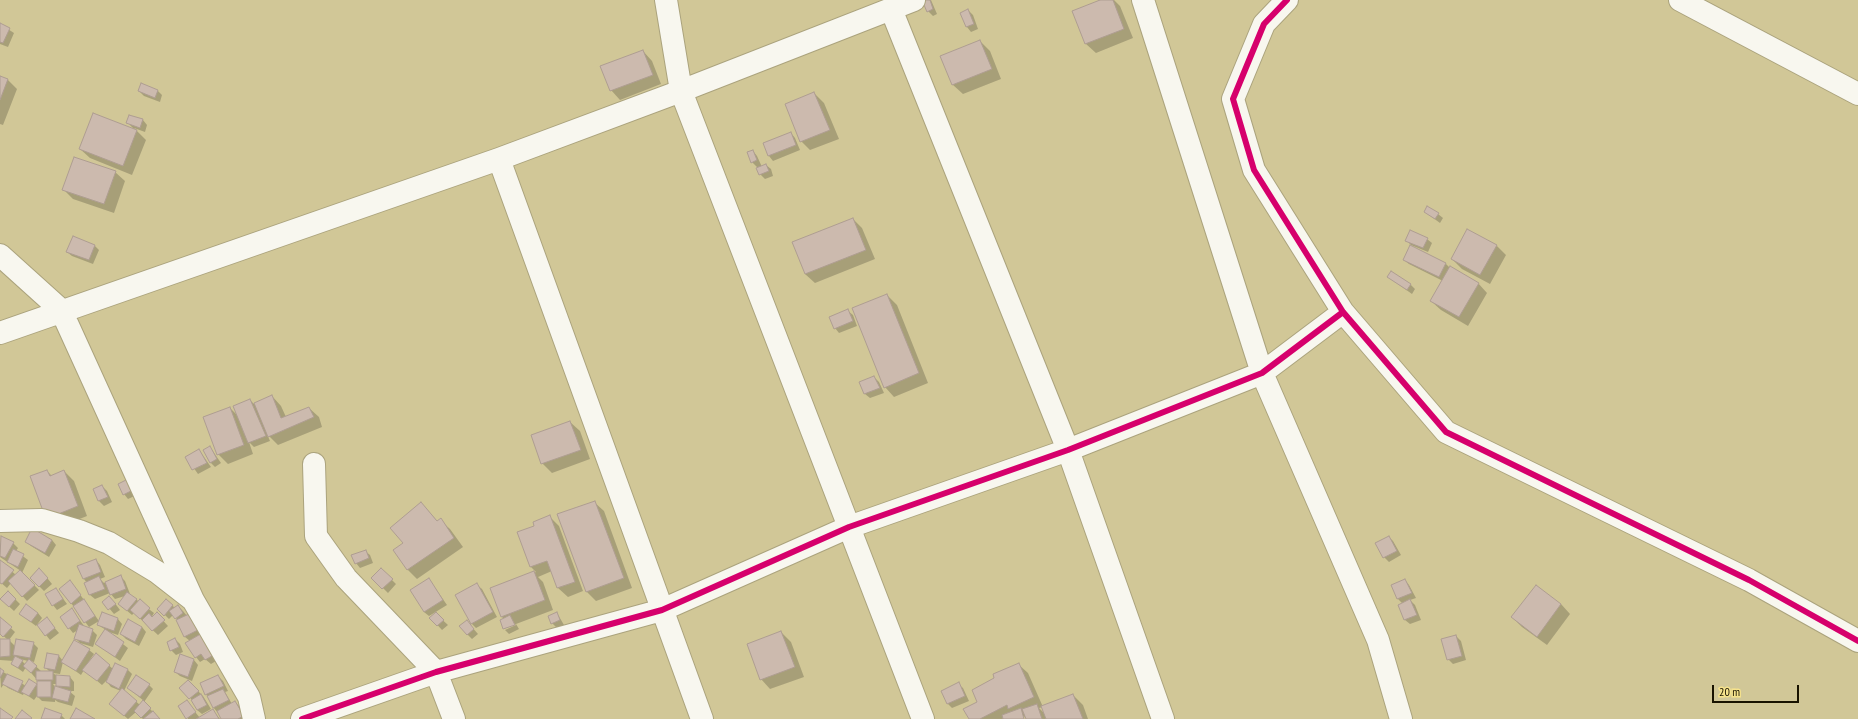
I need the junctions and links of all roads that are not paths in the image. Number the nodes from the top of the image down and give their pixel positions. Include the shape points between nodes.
1 (666, 0) edge
2 (914, 0) edge
3 (1143, 0) edge
4 (1288, 0) edge
5 (1680, 0) edge
6 (891, 9) junction
7 (681, 91) junction
8 (1858, 94) edge
9 (499, 159) junction
10 (0, 255) edge
11 (60, 310) junction
12 (1344, 312) junction
13 (0, 332) edge
14 (1262, 372) junction
15 (1068, 450) junction
16 (314, 464) dead end
17 (0, 520) edge
18 (849, 528) junction
19 (193, 600) junction
20 (662, 610) junction
21 (1858, 641) edge
22 (436, 672) junction
23 (254, 719) edge
24 (302, 719) edge
25 (454, 719) edge
26 (702, 719) edge
27 (923, 719) edge
28 (1163, 719) edge
29 (1401, 719) edge

1 - 7 street
2 - 6 street
3 - 14 street
4 - 12 street via 1264,24 1233,99 1254,170
5 - 8 street
6 - 7 street
6 - 15 street
7 - 9 street
7 - 18 street
9 - 11 street
9 - 20 street
10 - 11 street
11 - 13 street
11 - 19 street
12 - 14 street
12 - 21 street via 1446,432 1749,580
14 - 15 street
14 - 29 street via 1378,640
15 - 18 street
15 - 28 street
16 - 22 street via 316,536 346,578
17 - 19 street via 42,520 109,543 157,572
18 - 20 street
18 - 27 street
19 - 23 street via 249,697
20 - 22 street
20 - 26 street
22 - 24 street
22 - 25 street

